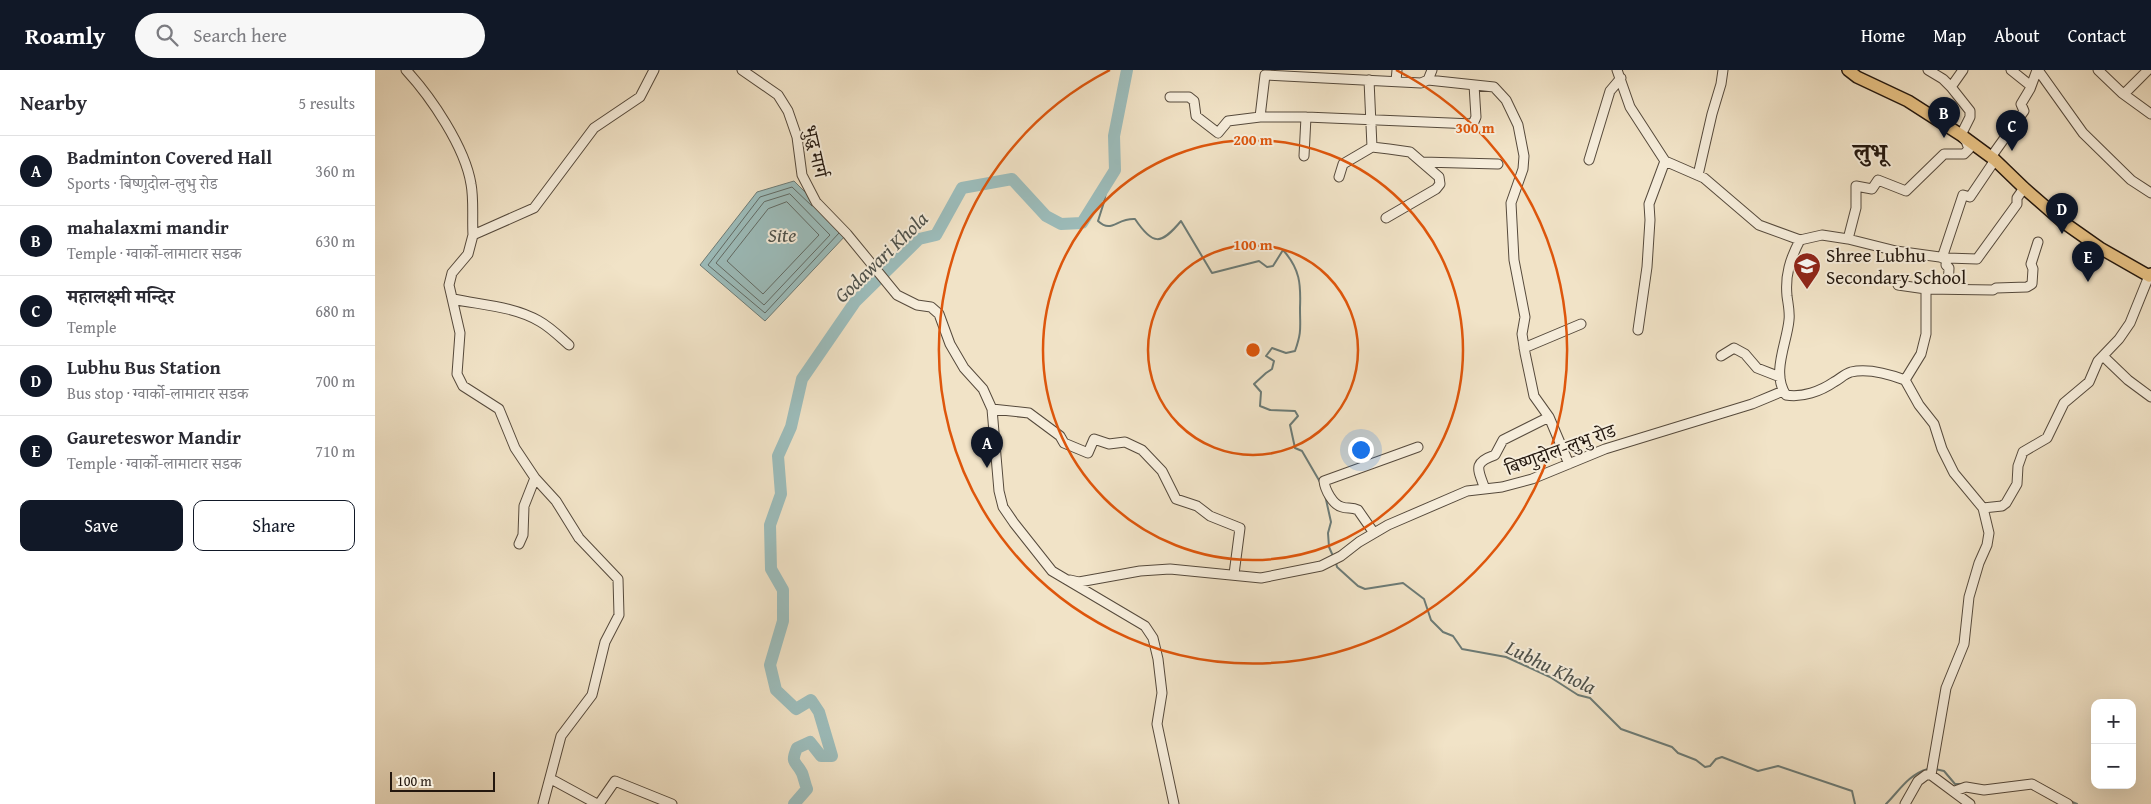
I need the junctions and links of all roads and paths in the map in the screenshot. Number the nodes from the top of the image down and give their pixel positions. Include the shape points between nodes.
1 (406, 70) edge
2 (654, 70) edge
3 (743, 70) edge
4 (1397, 70) edge
5 (1431, 70) edge
6 (1723, 70) edge
7 (1848, 70) edge
8 (1929, 70) edge
9 (1963, 70) edge
10 (2011, 70) edge
11 (2038, 70) edge
12 (2099, 70) edge
13 (2148, 70) edge
14 (1265, 73) edge
15 (1342, 74) edge
16 (1619, 74) edge
17 (1369, 80) junction
18 (1428, 80) junction
19 (1396, 81) junction
20 (1474, 85) junction
21 (1951, 86) junction
22 (2031, 86) junction
23 (2125, 94) junction
24 (1170, 97) dead end
25 (2151, 114) edge
26 (1260, 117) junction
27 (1306, 117) junction
28 (1371, 120) junction
29 (1961, 135) junction
30 (1372, 147) junction
31 (1305, 156) dead end
32 (1993, 158) junction
33 (1589, 160) dead end
34 (1665, 161) junction
35 (1422, 162) junction
36 (1497, 164) dead end
37 (1698, 175) junction
38 (1339, 178) dead end
39 (2023, 188) junction
40 (2151, 193) edge
41 (1386, 218) dead end
42 (473, 235) junction
43 (1848, 239) junction
44 (1800, 240) junction
45 (2038, 242) dead end
46 (1945, 258) junction
47 (2150, 275) edge
48 (1898, 285) dead end
49 (1926, 289) junction
50 (1947, 289) junction
51 (453, 299) junction
52 (1581, 324) dead end
53 (1638, 330) dead end
54 (569, 345) dead end
55 (1524, 348) junction
56 (1721, 356) dead end
57 (2103, 356) junction
58 (1781, 377) junction
59 (1905, 380) junction
60 (1783, 391) junction
61 (2151, 397) edge
62 (992, 409) junction
63 (1549, 417) junction
64 (1418, 447) dead end
65 (1569, 464) junction
66 (535, 478) junction
67 (1485, 489) junction
68 (1983, 508) junction
69 (1374, 533) junction
70 (519, 544) dead end
71 (1234, 574) junction
72 (1067, 579) junction
73 (1931, 770) junction
74 (551, 779) junction
75 (1955, 791) junction
76 (543, 804) edge
77 (598, 804) edge
78 (672, 804) edge
79 (1174, 804) edge
80 (1905, 804) edge
81 (1970, 804) edge
82 (2068, 804) edge

1 - 42 street via 444,122 460,152 471,184
2 - 42 street via 640,97 594,128 534,208
3 - 62 street, भुद्ध मार्ग via 777,95 793,122 802,175 816,202 896,294 917,305 931,307 939,314 964,368 983,389
4 - 19 street
5 - 18 street
6 - 37 street
7 - 29 main road via 1915,105
8 - 21 street
9 - 21 street
10 - 22 street
11 - 22 street
11 - 40 street via 2083,132 2131,180
12 - 23 street
13 - 23 street
14 - 15 street
14 - 26 street
15 - 17 street
16 - 33 street via 1610,91
16 - 34 street via 1630,107
17 - 19 street
17 - 28 street
18 - 19 street via 1421,83
18 - 20 street
20 - 28 street via 1476,117 1473,124
20 - 55 street via 1494,87 1506,100 1517,125 1524,156 1523,169 1511,203 1514,260 1525,317
21 - 29 street via 1970,112
22 - 32 street via 2021,104 2024,111
23 - 25 street
24 - 26 street via 1189,97 1194,101 1196,116 1218,133 1228,121
26 - 27 street
27 - 28 street
27 - 31 street
28 - 30 street
29 - 32 main road
29 - 43 street via 1969,148 1964,154 1944,154 1906,191 1878,180 1872,189 1856,186 1856,208
30 - 35 street via 1411,152
30 - 38 street via 1343,164
32 - 39 main road
32 - 46 street via 1970,197 1963,195
34 - 37 street
34 - 53 street via 1649,204 1647,267
35 - 36 street
35 - 41 street via 1439,177 1440,184
37 - 44 street via 1759,225
39 - 46 street via 2017,204 1977,260
39 - 47 main road via 2099,248
42 - 51 street via 468,254 452,273 449,285
43 - 44 street via 1823,235
43 - 46 street via 1896,252
44 - 58 street via 1790,258 1788,271 1790,317 1780,363
45 - 50 street via 2031,264 2032,284 2027,287
46 - 50 street via 1949,268
47 - 57 street via 2130,323
48 - 49 street
49 - 50 street
49 - 59 street via 1926,334 1921,354
51 - 54 street via 500,307 539,321
51 - 66 street via 460,333 457,374 463,386 499,409 515,448
52 - 55 street
55 - 63 street via 1535,396
56 - 58 street via 1734,348 1740,350 1757,368
57 - 61 street
57 - 68 street via 2089,382 2064,403 2047,438 2023,452 2017,484 2006,504
58 - 60 street
59 - 60 street via 1887,373 1852,372 1797,398
59 - 68 street via 1934,424 1954,473
60 - 65 street, बिष्णुदोल-लुभु रोड via 1752,404 1605,448
62 - 71 street via 1029,413 1060,436 1064,443 1088,453 1094,439 1109,444 1125,442 1142,450 1162,470 1176,499 1240,528
62 - 72 street via 1003,507 1051,570
63 - 65 street
63 - 67 street via 1503,440 1495,455 1478,464
64 - 69 street via 1324,481 1336,505 1358,510
65 - 67 street, बिष्णुदोल-लुभु रोड via 1532,479
66 - 70 street via 524,506 523,535
66 - 74 street via 556,501 579,538 617,580 618,588 619,615 605,642 592,695 561,736
67 - 69 street, बिष्णुदोल-लुभु रोड via 1467,491
68 - 73 street via 1989,538 1969,597 1964,644 1946,688
69 - 71 street, बिष्णुदोल-लुभु रोड via 1321,566 1261,578
71 - 72 street, बिष्णुदोल-लुभु रोड via 1170,569 1079,582
72 - 79 street via 1145,626 1153,638 1162,693 1157,724
73 - 75 street
73 - 80 street via 1918,781
74 - 76 street
74 - 77 street
75 - 81 street
75 - 82 street via 1966,787 1984,790 2032,784
77 - 78 street via 615,781

